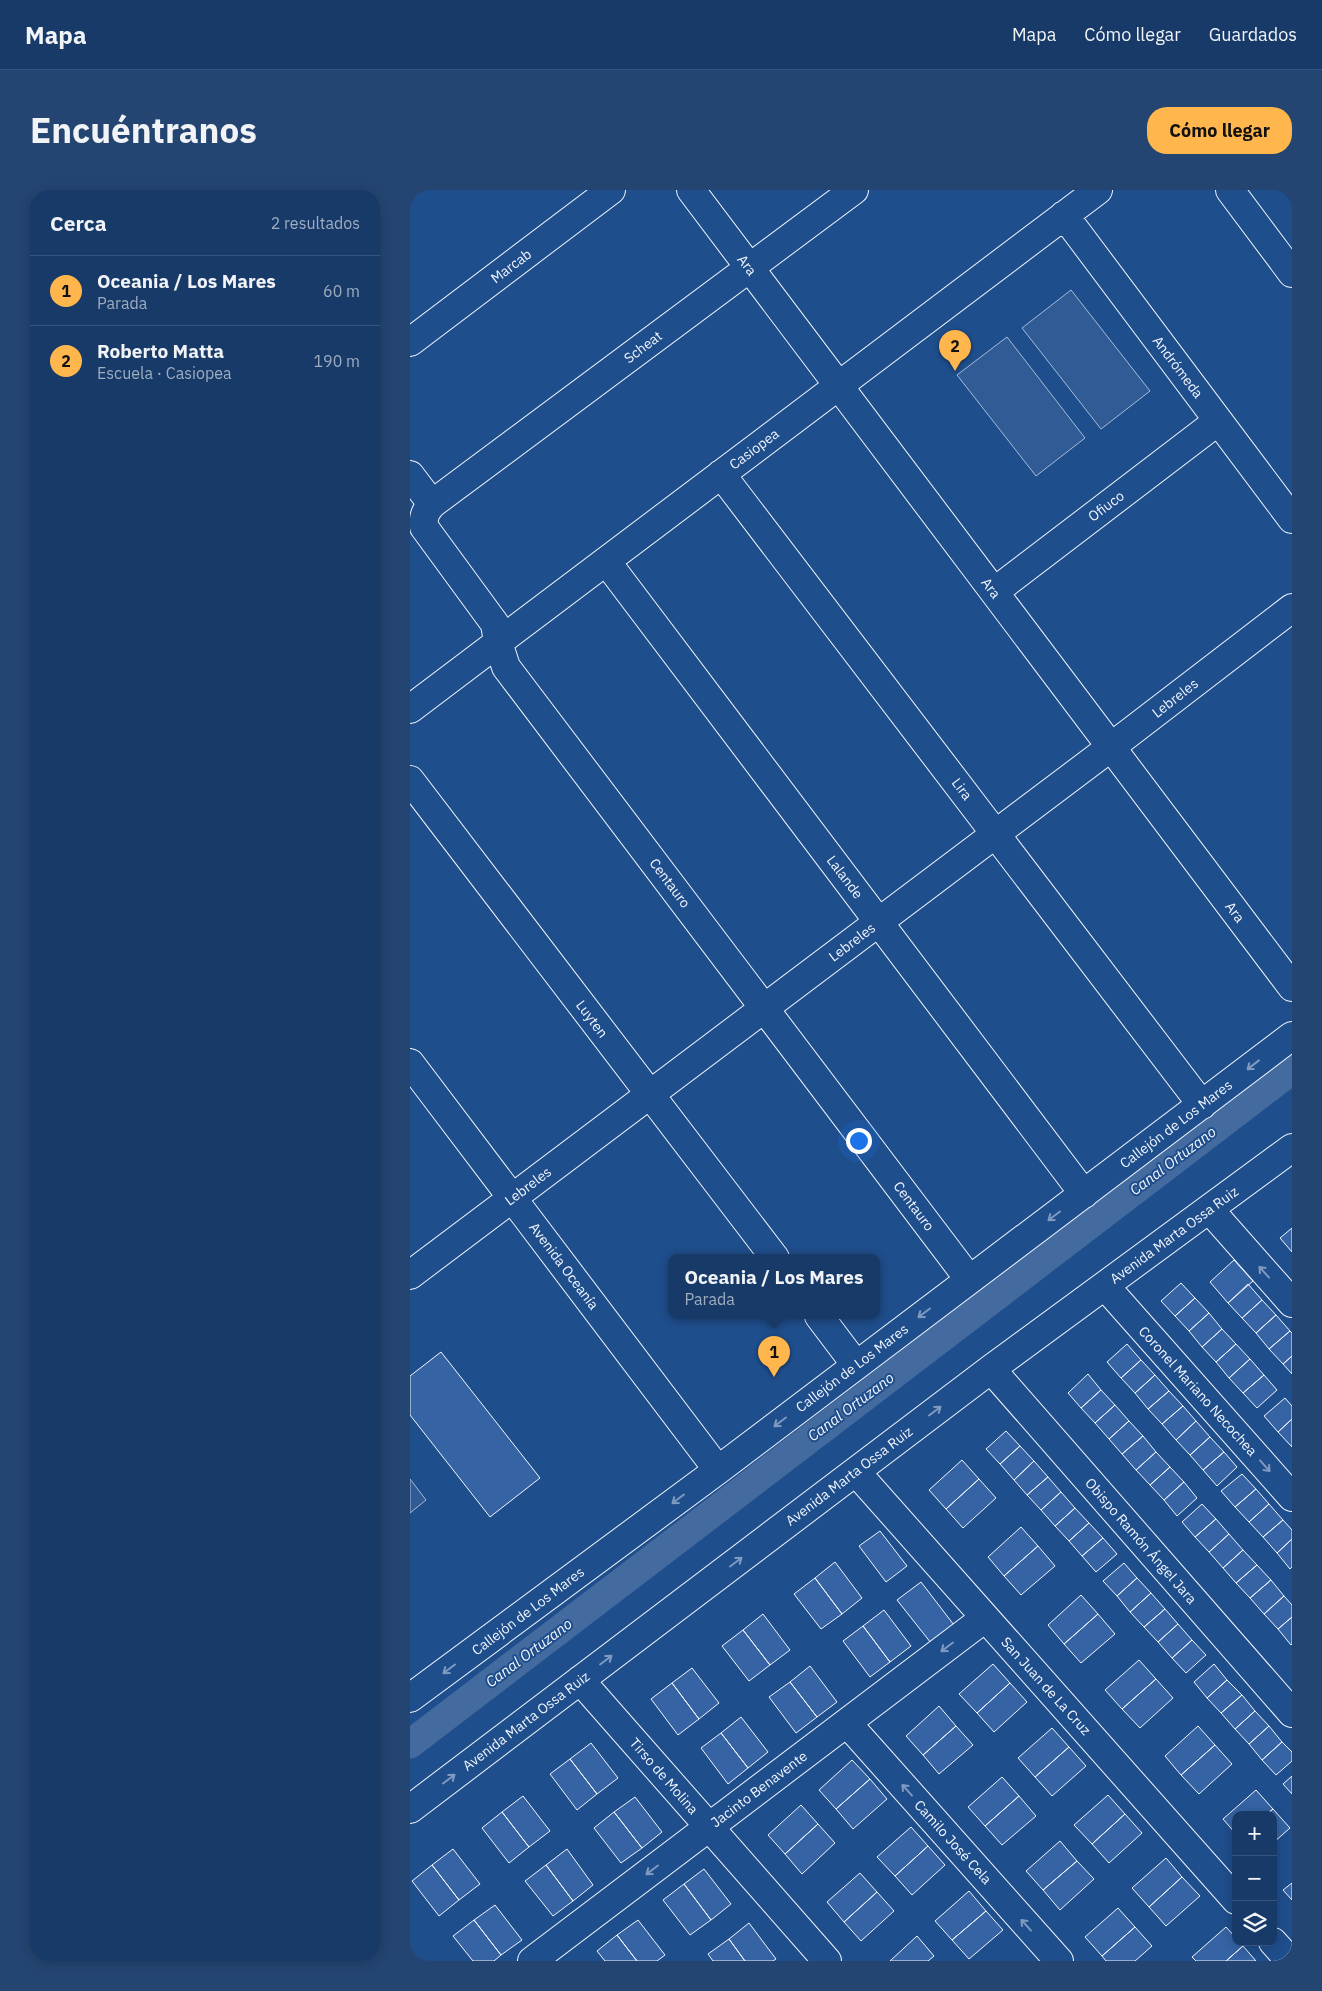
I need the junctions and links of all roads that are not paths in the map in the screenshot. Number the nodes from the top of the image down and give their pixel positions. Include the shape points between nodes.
1 (611, 190) edge
2 (691, 190) edge
3 (854, 190) edge
4 (1098, 190) edge
5 (1230, 190) edge
6 (1064, 215) junction
7 (750, 268) junction
8 (1292, 273) edge
9 (410, 342) edge
10 (838, 385) junction
11 (1218, 420) junction
12 (722, 474) junction
13 (410, 475) edge
14 (432, 504) junction
15 (1292, 519) edge
16 (606, 561) junction
17 (994, 592) junction
18 (1292, 608) edge
19 (498, 642) junction
20 (410, 708) edge
21 (1111, 747) junction
22 (410, 780) edge
23 (996, 834) junction
24 (879, 922) junction
25 (1292, 987) edge
26 (764, 1008) junction
27 (1292, 1036) edge
28 (415, 1079) edge
29 (650, 1094) junction
30 (1202, 1105) junction
31 (1292, 1148) edge
32 (1084, 1194) junction
33 (512, 1198) junction
34 (1209, 1209) junction
35 (772, 1254) edge
36 (410, 1275) edge
37 (969, 1279) junction
38 (1105, 1286) junction
39 (1292, 1303) edge
40 (821, 1319) edge
41 (856, 1365) junction
42 (991, 1369) junction
43 (718, 1470) junction
44 (856, 1472) junction
45 (1292, 1497) edge
46 (986, 1618) junction
47 (580, 1680) junction
48 (410, 1698) edge
49 (1292, 1713) edge
50 (847, 1723) junction
51 (410, 1809) edge
52 (709, 1827) junction
53 (1232, 1895) edge
54 (1277, 1946) edge
55 (817, 1958) edge
56 (532, 1961) edge
57 (1058, 1961) edge
58 (1290, 1961) edge

1 - 9 street, Marcab
2 - 7 street, Ara
3 - 7 street, Scheat
4 - 6 street, Casiopea
5 - 8 street
6 - 10 street, Casiopea
6 - 11 street, Andrómeda
7 - 10 street, Ara
7 - 14 street, Scheat
10 - 12 street, Casiopea
10 - 17 street, Ara
11 - 15 street, Andrómeda
11 - 17 street, Ofiuco
12 - 16 street, Casiopea
12 - 23 street, Lira
13 - 14 street
14 - 19 street, Centauro via 423,518 424,527 495,624
16 - 19 street, Casiopea
16 - 24 street, Lalande
17 - 21 street, Ara
18 - 21 street, Lebreles
19 - 20 street, Casiopea
19 - 26 street, Centauro via 506,667
21 - 23 street, Lebreles
21 - 25 street, Ara
22 - 29 street, Luyten
23 - 24 street, Lebreles
23 - 30 street, Lira
24 - 26 street, Lebreles
24 - 32 street, Lalande
26 - 29 street, Lebreles
26 - 37 street, Centauro
27 -> 30 street, Callejón de Los Mares
28 - 33 street, Avenida Oceanía
29 - 33 street, Lebreles
29 - 35 street, Luyten
30 - 32 street, Callejón de Los Mares
31 - 34 street, Avenida Marta Ossa Ruiz
32 -> 37 street, Callejón de Los Mares
33 - 36 street, Lebreles
33 - 43 street, Avenida Oceanía
34 - 38 street, Avenida Marta Ossa Ruiz
39 -> 34 street
37 -> 41 street, Callejón de Los Mares
38 - 42 street, Avenida Marta Ossa Ruiz
38 -> 45 street, Coronel Mariano Necochea
40 - 41 street
41 -> 43 street, Callejón de Los Mares
44 -> 42 street, Avenida Marta Ossa Ruiz
42 - 49 street, Obispo Ramón Ángel Jara
43 -> 48 street, Callejón de Los Mares
44 - 46 street, San Juan de La Cruz
47 -> 44 street, Avenida Marta Ossa Ruiz
46 -> 50 street, Jacinto Benavente
46 - 53 street, San Juan de La Cruz
51 -> 47 street, Avenida Marta Ossa Ruiz
47 - 52 street, Tirso de Molina
50 - 52 street, Jacinto Benavente
57 -> 50 street, Camilo José Cela
52 - 55 street, Tirso de Molina
52 -> 56 street, Jacinto Benavente
54 - 58 street

